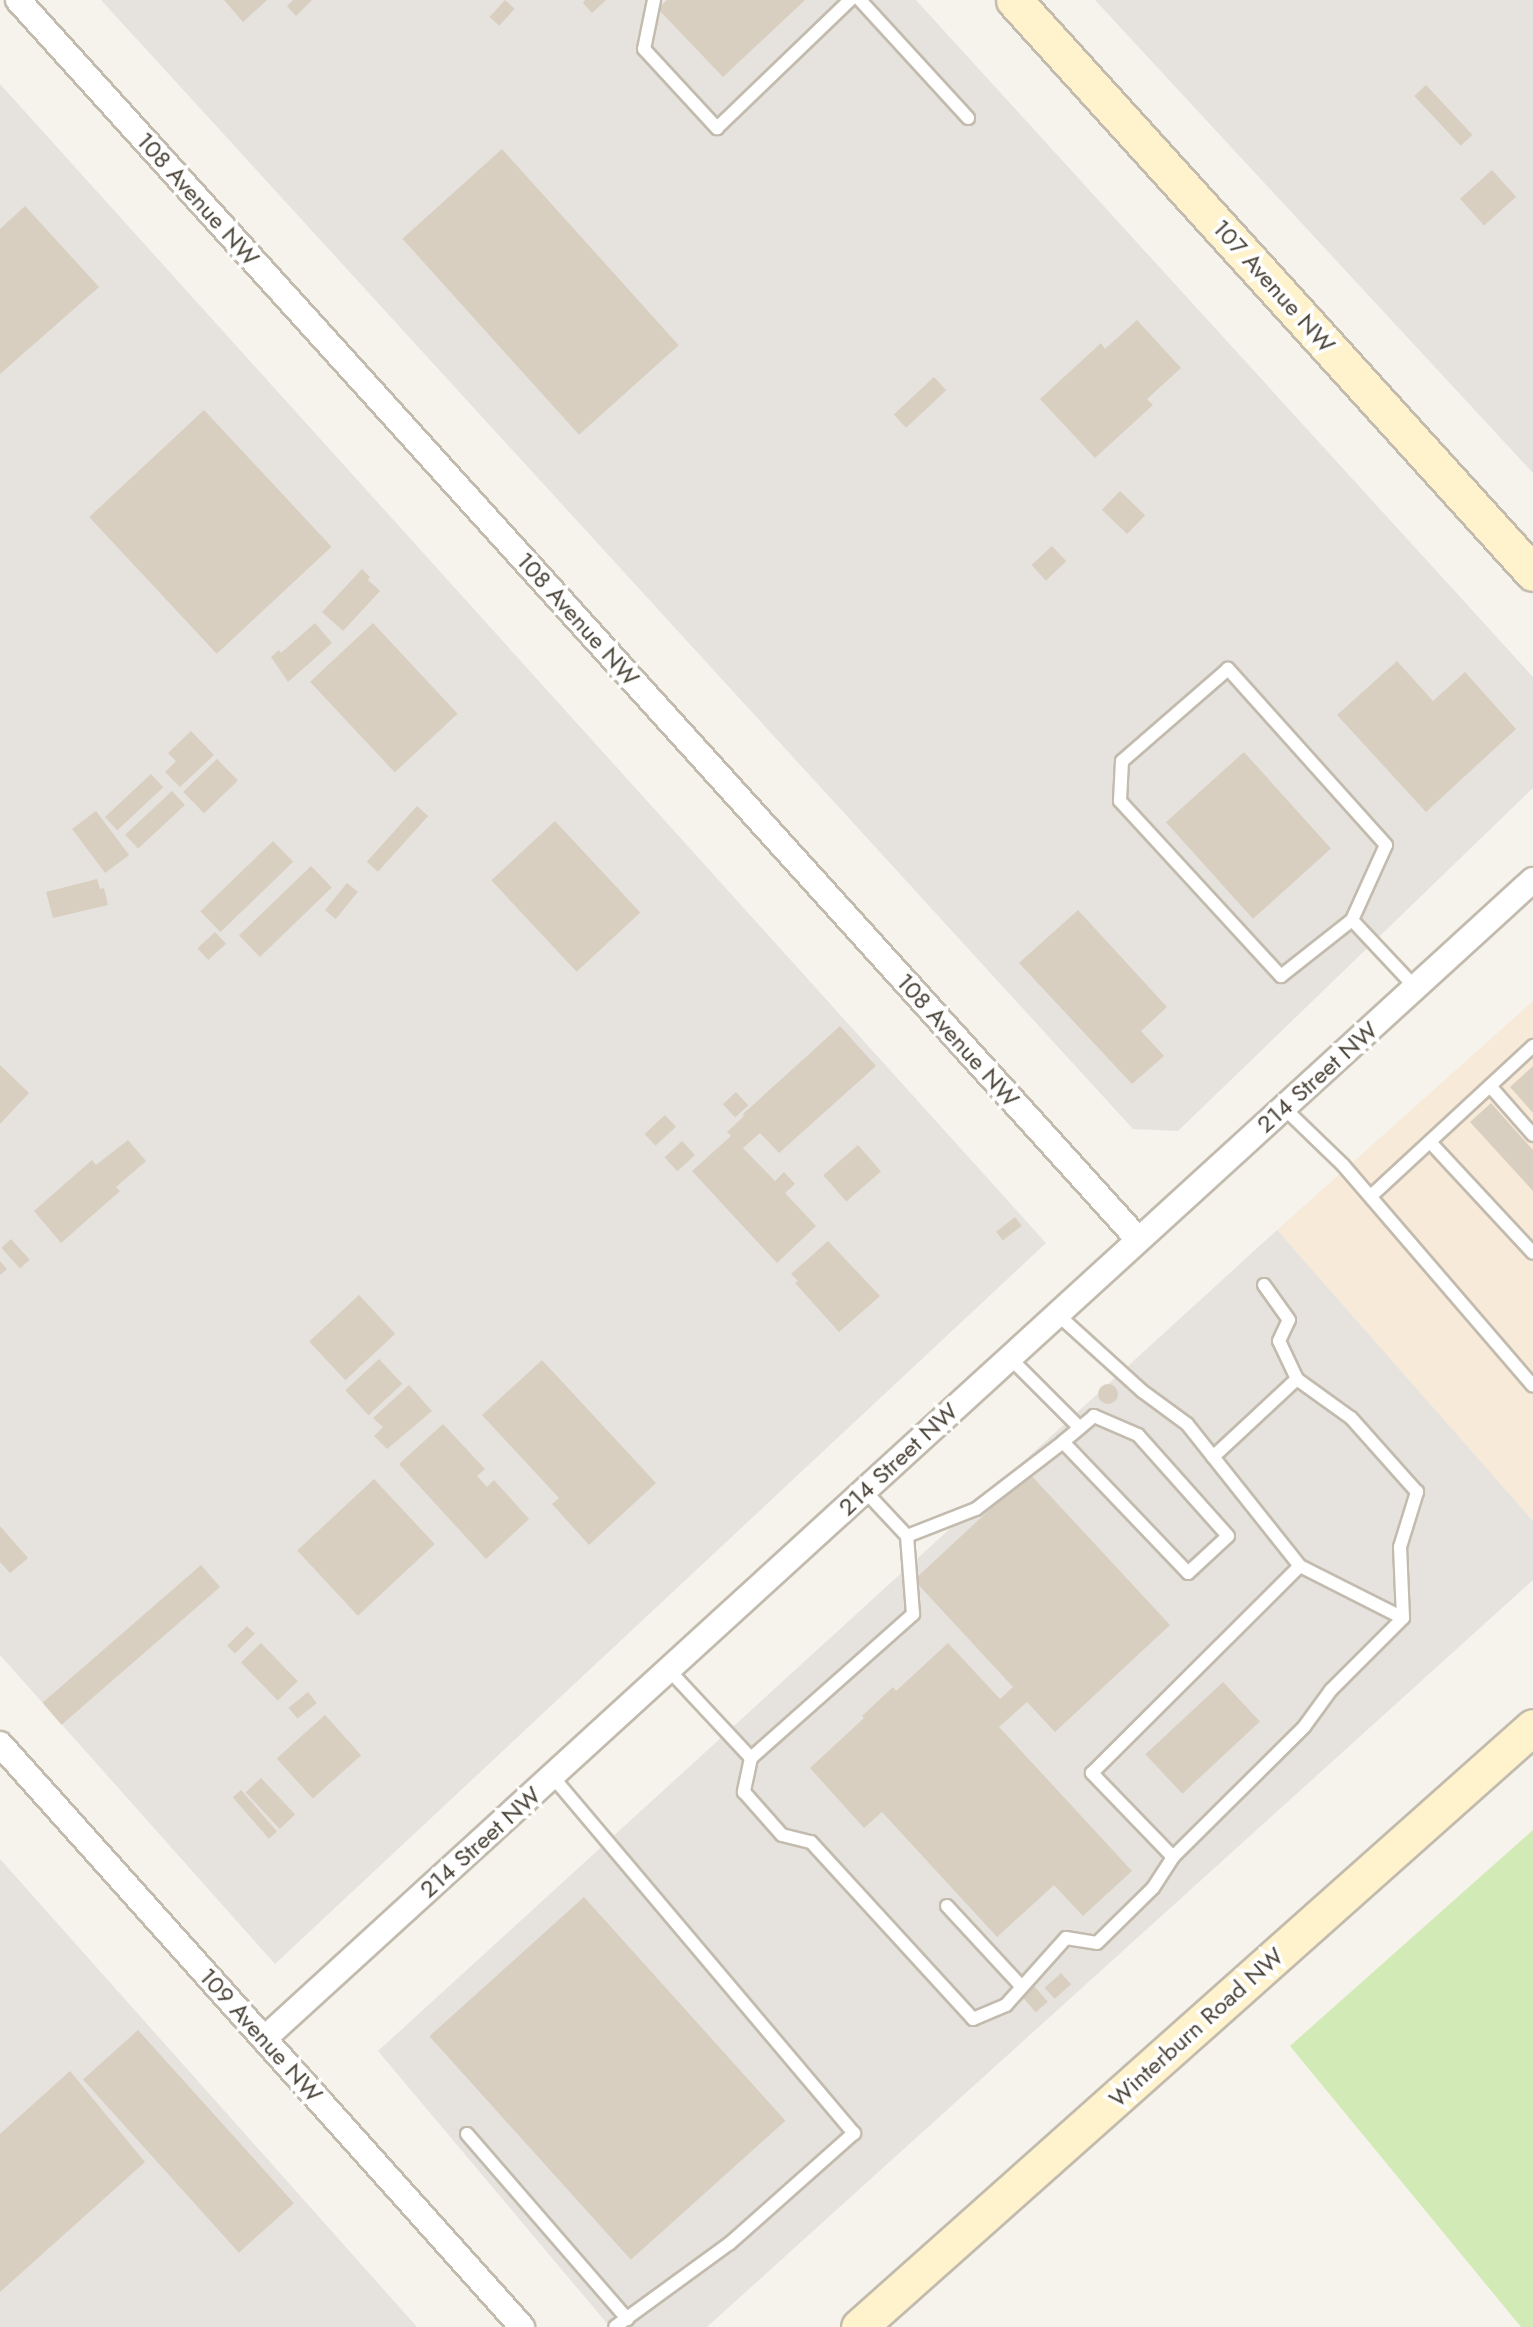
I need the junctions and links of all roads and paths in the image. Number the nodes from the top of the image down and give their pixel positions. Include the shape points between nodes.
1 (18, 0) edge
2 (654, 0) edge
3 (850, 0) edge
4 (860, 0) edge
5 (1014, 0) edge
6 (968, 118) dead end
7 (1533, 573) edge
8 (1533, 880) edge
9 (1352, 920) junction
10 (1415, 987) junction
11 (1533, 1046) edge
12 (1490, 1086) junction
13 (1283, 1107) junction
14 (1533, 1135) edge
15 (1430, 1142) junction
16 (1371, 1196) junction
17 (1138, 1239) junction
18 (1533, 1253) edge
19 (1264, 1285) dead end
20 (1056, 1313) junction
21 (1009, 1357) junction
22 (1297, 1379) junction
23 (1533, 1387) edge
24 (1080, 1428) junction
25 (1063, 1442) junction
26 (1213, 1457) junction
27 (864, 1490) junction
28 (906, 1536) junction
29 (1300, 1566) junction
30 (1403, 1618) junction
31 (668, 1669) junction
32 (1533, 1727) edge
33 (0, 1744) edge
34 (751, 1758) junction
35 (552, 1776) junction
36 (1173, 1857) junction
37 (947, 1906) dead end
38 (1022, 1987) junction
39 (264, 2039) junction
40 (467, 2134) dead end
41 (626, 2319) junction
42 (522, 2327) edge
43 (615, 2327) edge
44 (859, 2327) edge

1 - 17 street, 108 Avenue NW
2 - 3 lane via 644,49 717,128
4 - 6 lane
5 - 7 main road, 107 Avenue NW
8 - 10 street, 214 Street NW
9 - 9 lane via 1282,976 1120,801 1122,761 1228,669 1386,845
9 - 10 lane
10 - 13 street, 214 Street NW
11 - 12 lane
12 - 14 lane
12 - 15 lane
13 - 16 lane
13 - 17 street, 214 Street NW
15 - 16 lane
15 - 18 lane
16 - 23 lane
17 - 20 street, 214 Street NW
19 - 22 lane via 1289,1320 1279,1341
20 - 21 street, 214 Street NW
20 - 26 lane via 1142,1391 1187,1424
21 - 24 lane
21 - 27 street, 214 Street NW
22 - 26 lane
22 - 30 lane via 1351,1418 1417,1492 1400,1547
24 - 25 lane
24 - 25 lane via 1094,1416 1138,1435 1228,1536 1188,1573
25 - 28 lane via 976,1509
26 - 29 lane
27 - 28 lane
27 - 31 street, 214 Street NW
28 - 34 lane via 913,1614
29 - 30 lane
29 - 36 lane via 1092,1773
30 - 36 lane via 1331,1690 1304,1727
31 - 34 lane
31 - 35 street, 214 Street NW
32 - 44 main road, Winterburn Road NW
33 - 39 street, 109 Avenue NW
34 - 38 lane via 744,1793 782,1835 811,1842 973,2019 1006,2005
35 - 39 street, 214 Street NW
35 - 41 lane via 855,2133 730,2243
36 - 38 lane via 1153,1888 1097,1943 1066,1938
37 - 38 lane
39 - 42 street, 109 Avenue NW
40 - 41 lane
41 - 43 lane

